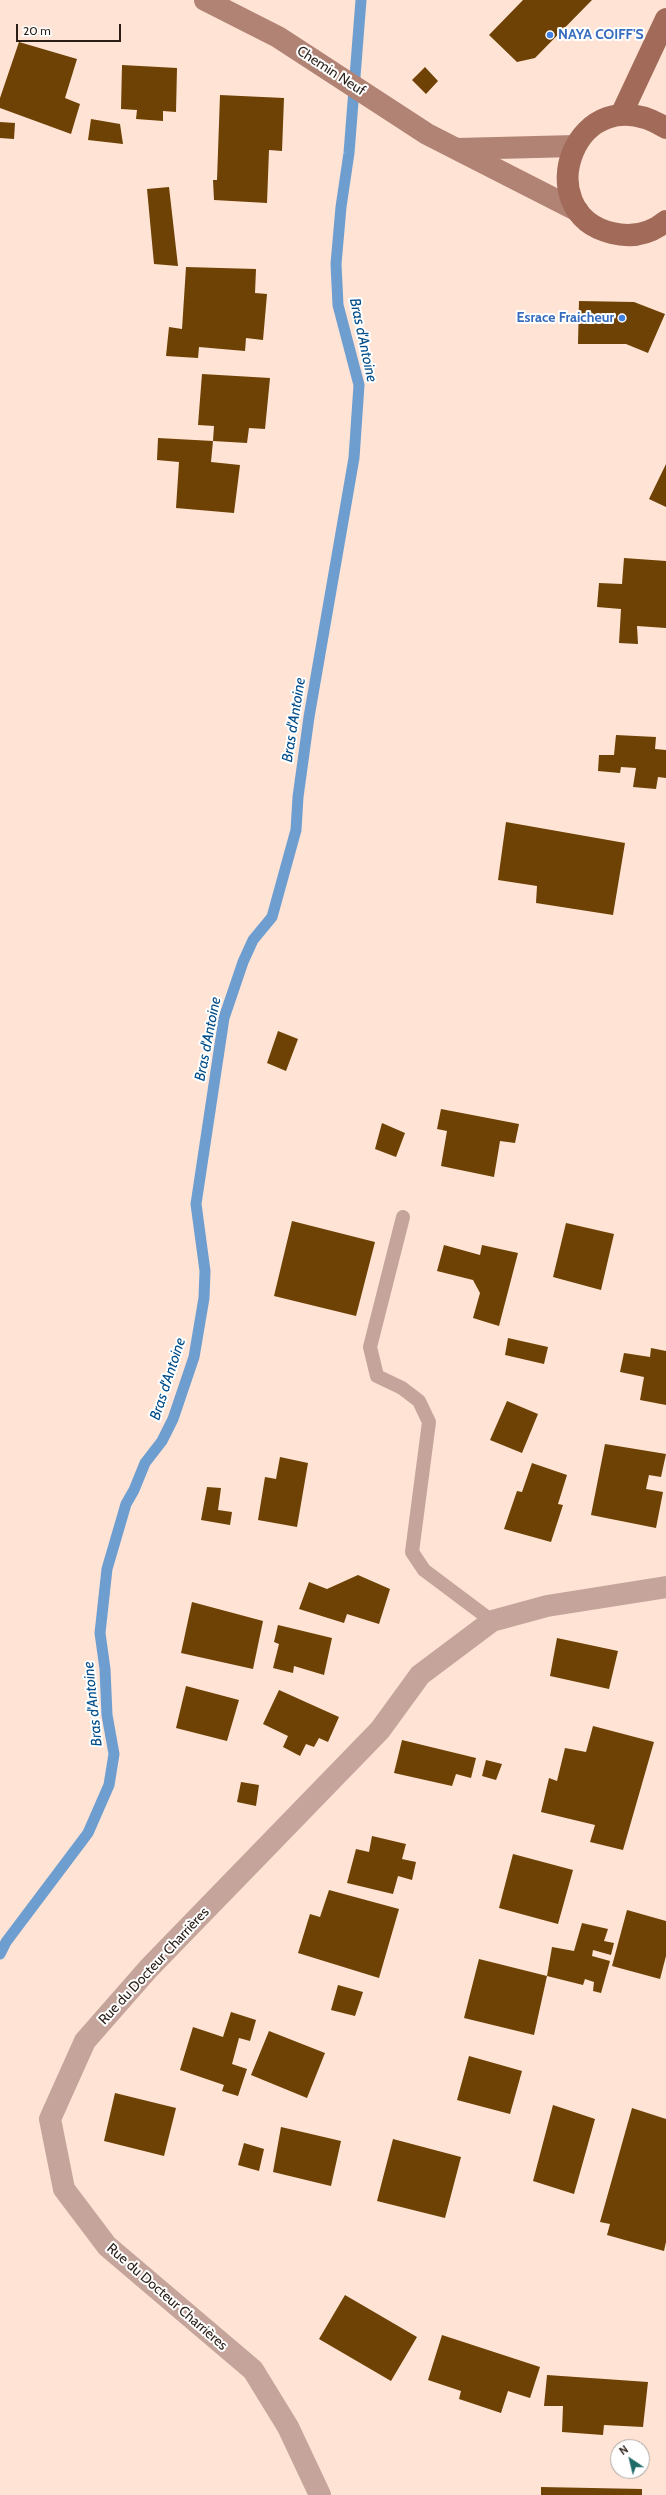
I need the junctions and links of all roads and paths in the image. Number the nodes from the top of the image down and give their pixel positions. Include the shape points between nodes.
1 (205, 0) edge
2 (666, 19) edge
3 (621, 115) junction
4 (666, 128) edge
5 (575, 146) junction
6 (454, 149) junction
7 (578, 211) junction
8 (663, 228) edge
9 (403, 1217) dead end
10 (666, 1587) edge
11 (492, 1621) junction
12 (320, 2495) edge

1 - 6 main road, Chemin Neuf via 278,37
2 - 3 main road
3 - 4 main road via 644,118
3 - 5 main road via 602,120 586,131
5 - 6 main road
5 - 7 main road via 568,162 567,179 570,196
6 - 7 main road, Chemin Neuf
7 - 8 main road via 591,224 606,232 623,236
9 - 11 lane via 370,1347 377,1376 402,1388 419,1401 429,1422 412,1552 424,1570
10 - 11 street, Rue du Docteur Charrières via 547,1606
11 - 12 street, Rue du Docteur Charrières via 420,1675 380,1730 150,1968 85,2041 50,2119 64,2189 107,2246 253,2370 288,2427

